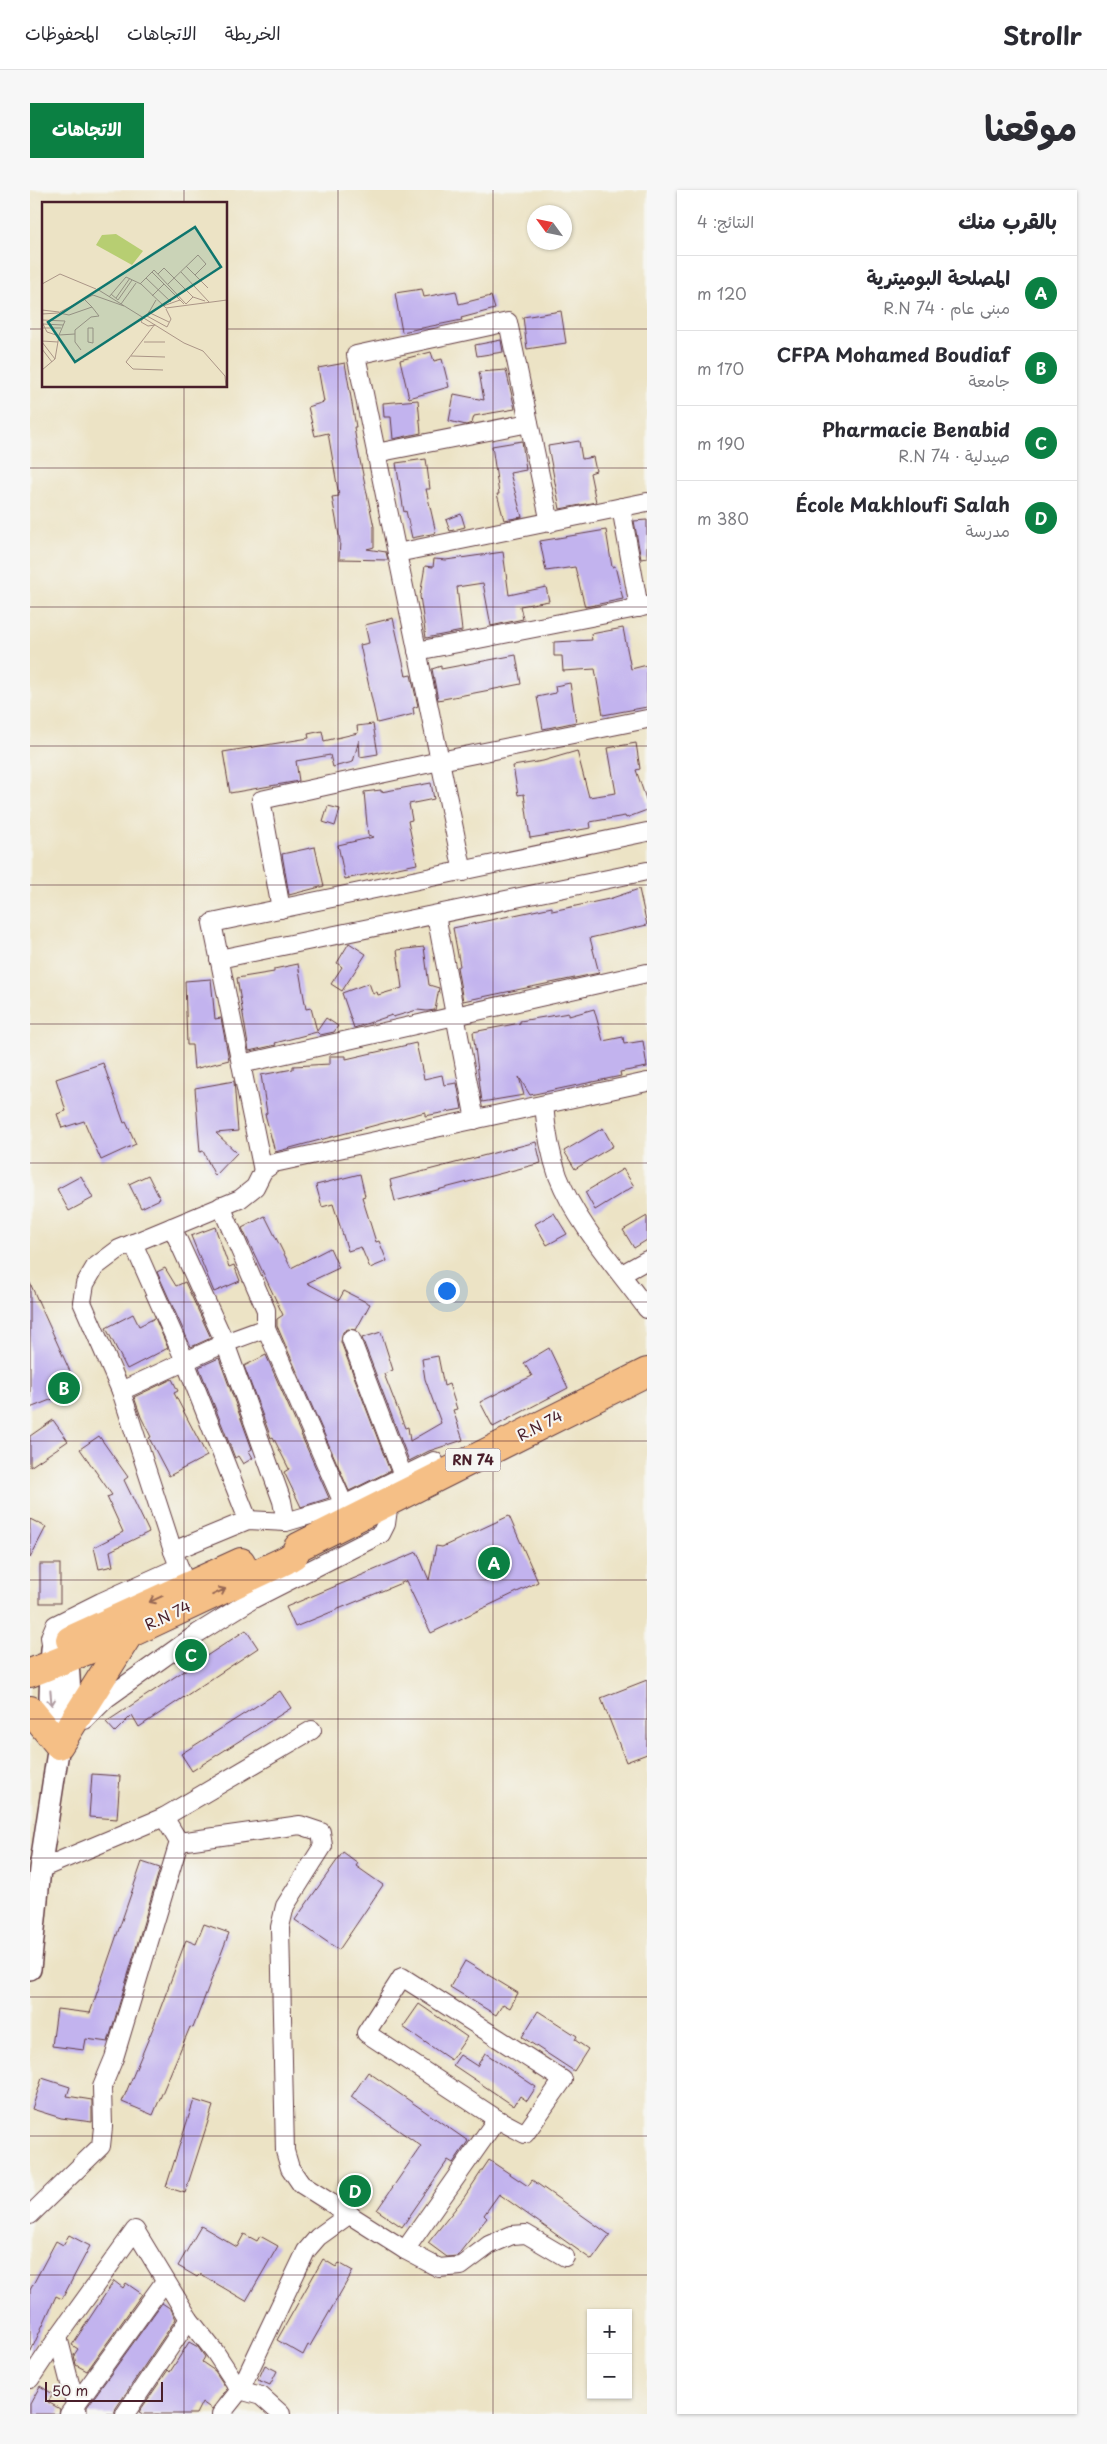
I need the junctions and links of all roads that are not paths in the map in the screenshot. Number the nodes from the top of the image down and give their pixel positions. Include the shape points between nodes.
1 (529, 423) junction
2 (376, 453) junction
3 (647, 502) edge
4 (621, 507) junction
5 (550, 523) junction
6 (397, 553) junction
7 (643, 607) edge
8 (417, 651) junction
9 (646, 724) edge
10 (440, 761) junction
11 (647, 832) edge
12 (647, 871) edge
13 (463, 872) junction
14 (281, 909) junction
15 (436, 915) junction
16 (219, 959) junction
17 (647, 973) edge
18 (456, 1016) junction
19 (241, 1064) junction
20 (647, 1082) edge
21 (544, 1105) junction
22 (475, 1120) junction
23 (263, 1172) junction
24 (221, 1206) junction
25 (172, 1227) junction
26 (133, 1243) junction
27 (647, 1260) edge
28 (622, 1274) junction
29 (647, 1309) edge
30 (266, 1328) junction
31 (351, 1339) dead end
32 (224, 1343) junction
33 (185, 1361) junction
34 (647, 1372) edge
35 (121, 1391) junction
36 (434, 1460) dead end
37 (404, 1476) junction
38 (344, 1504) junction
39 (248, 1520) junction
40 (286, 1522) junction
41 (173, 1551) junction
42 (308, 1552) junction
43 (183, 1576) junction
44 (129, 1634) junction
45 (49, 1658) edge
46 (30, 1710) edge
47 (312, 1730) dead end
48 (59, 1745) junction
49 (164, 1817) junction
50 (179, 1842) junction
51 (40, 1869) junction
52 (30, 1969) edge
53 (497, 2119) junction
54 (350, 2214) junction
55 (30, 2215) edge
56 (406, 2250) junction
57 (565, 2257) dead end
58 (166, 2281) junction
59 (189, 2319) junction
60 (58, 2337) junction
61 (30, 2379) edge
62 (240, 2390) junction
63 (74, 2410) edge
64 (125, 2414) edge
65 (221, 2414) edge
66 (281, 2414) edge

1 - 2 street
1 - 2 street via 508,322 356,354
1 - 5 street
2 - 6 street
3 - 4 street
4 - 5 street
4 - 7 street
5 - 6 street
6 - 8 street
7 - 8 street
8 - 10 street
9 - 10 street
10 - 13 street
10 - 14 street via 261,800
11 - 13 street
12 - 15 street
13 - 14 street
14 - 16 street via 212,924
15 - 16 street
15 - 18 street
16 - 19 street
17 - 18 street
18 - 19 street
18 - 22 street
19 - 23 street
20 - 21 street
21 - 22 street
21 - 28 street via 548,1139 558,1176 574,1210
22 - 23 street via 274,1163
23 - 24 street via 255,1187
24 - 25 street
24 - 30 street via 266,1310
25 - 26 street
25 - 32 street
26 - 33 street
26 - 35 street via 95,1267 85,1284 82,1302
27 - 28 street
28 - 29 street
30 - 32 street
30 - 38 street
31 - 37 street
32 - 33 street
32 - 40 street via 282,1501
33 - 35 street
33 - 39 street
34 - 42 main road, R.N 74 / RN 74 via 389,1502
35 - 41 street
36 - 37 street
37 - 38 street
38 - 40 street
39 - 40 street
39 - 41 street
41 - 43 street
42 - 43 main road, R.N 74 / RN 74 via 283,1545
44 -> 42 main road, R.N 74 / RN 74 via 294,1555
42 - 48 street via 253,1599 198,1633 106,1698
43 - 45 main road, R.N 74 / RN 74
44 - 45 main road, R.N 74 / RN 74
44 - 48 main road
45 - 48 street via 50,1696
46 - 48 main road
47 - 49 street
48 - 51 street
49 - 50 street
49 - 51 street
50 - 54 street via 300,1824 321,1832 323,1846 285,1906 280,1927 285,2151 290,2168 302,2184
50 - 55 street via 114,2058 102,2087 101,2146
51 - 52 street
53 - 53 street via 525,2134 563,2080 402,1977 366,2033
53 - 56 street
54 - 56 street
54 - 62 street via 318,2237 306,2251
56 - 57 street via 439,2268 461,2266 490,2245 512,2235 526,2234
58 - 59 street
58 - 60 street via 135,2230
58 - 63 street
59 - 62 street
59 - 64 street
60 - 61 street
60 - 63 street
62 - 65 street
62 - 66 street via 261,2396

